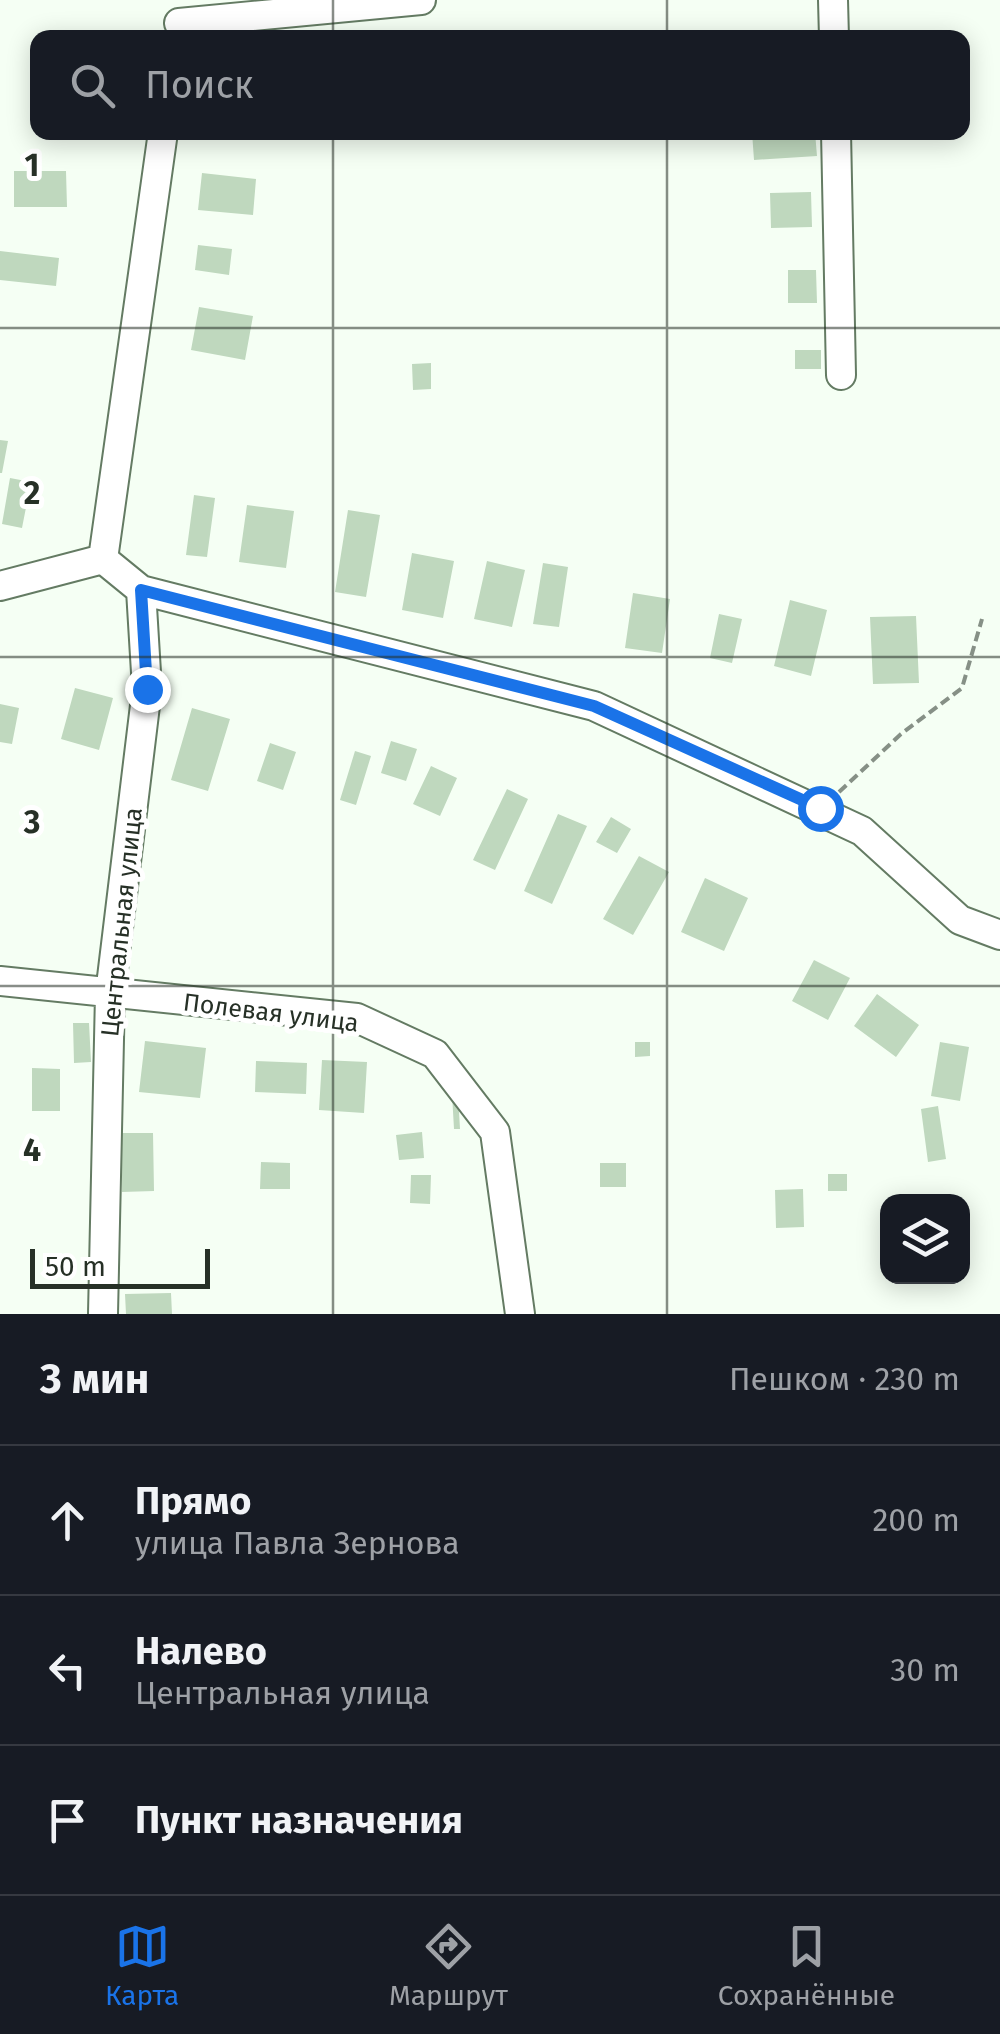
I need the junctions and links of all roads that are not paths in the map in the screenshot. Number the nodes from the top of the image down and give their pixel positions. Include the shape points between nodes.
1 (421, 0) edge
2 (833, 0) edge
3 (179, 20) edge
4 (834, 30) edge
5 (162, 140) edge
6 (836, 140) edge
7 (841, 374) dead end
8 (103, 559) junction
9 (0, 586) edge
10 (141, 590) junction
11 (1000, 935) edge
12 (0, 981) edge
13 (110, 994) junction
14 (103, 1314) edge
15 (520, 1314) edge

1 - 3 street
2 - 4 street
5 - 8 street
6 - 7 street
8 - 9 street
8 - 10 street
10 - 11 street via 594,706 820,808 862,832 960,920
10 - 13 street, Центральная улица via 147,689
12 - 13 street, Полевая улица
13 - 14 street, Центральная улица
13 - 15 street, Полевая улица via 358,1018 435,1054 495,1132

